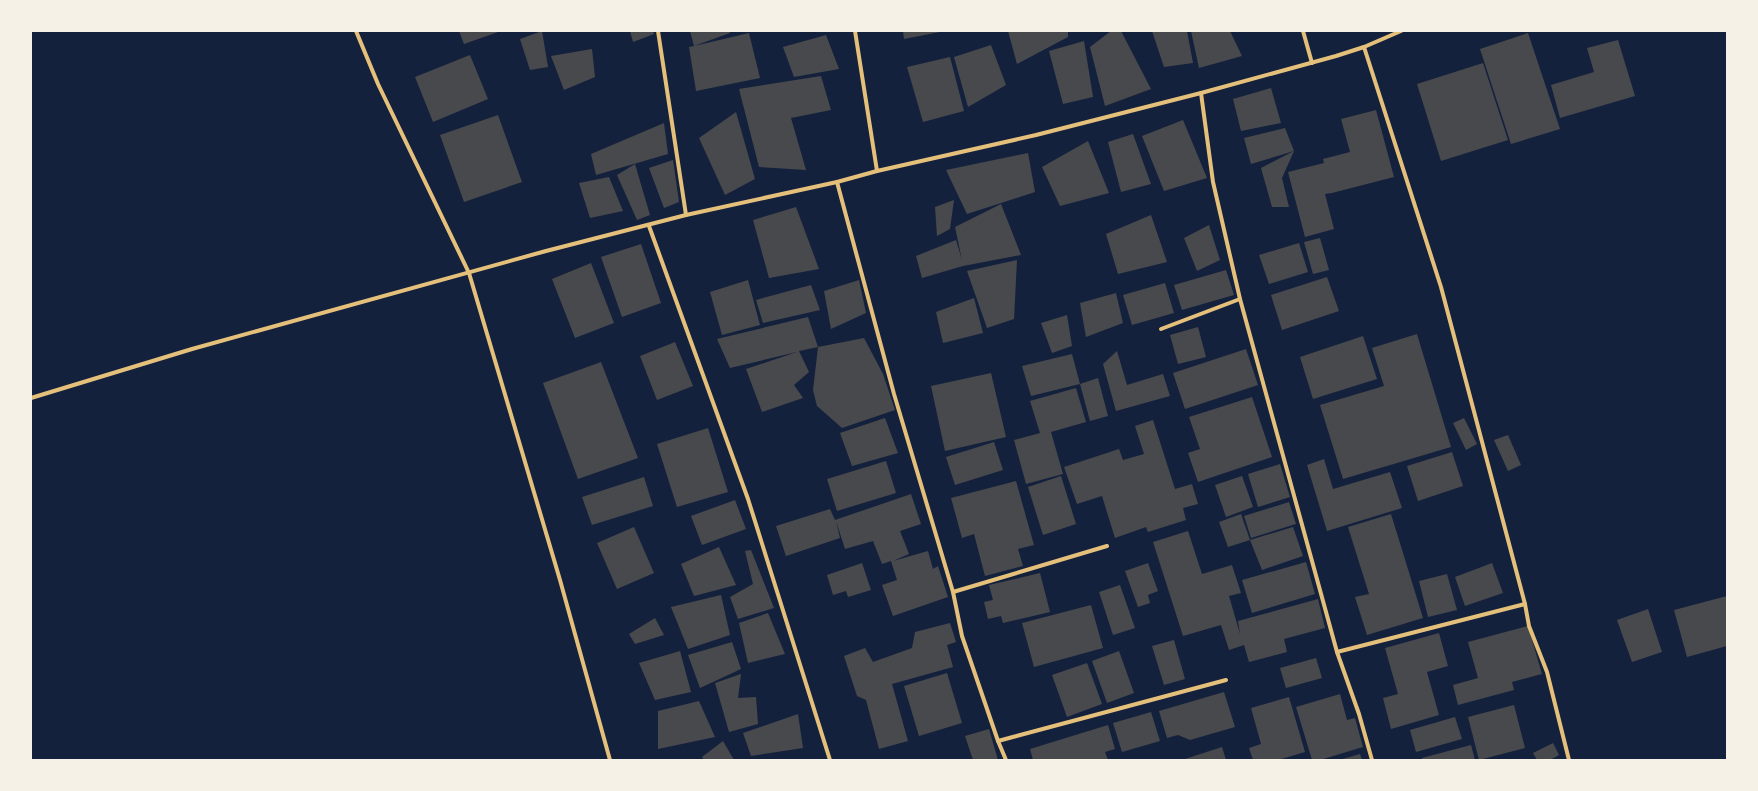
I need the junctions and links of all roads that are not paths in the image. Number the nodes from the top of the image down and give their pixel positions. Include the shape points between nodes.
1 (356, 31) edge
2 (658, 31) edge
3 (855, 31) edge
4 (1304, 31) edge
5 (1401, 31) edge
6 (1364, 47) junction
7 (1312, 63) junction
8 (1201, 93) junction
9 (877, 171) junction
10 (837, 182) junction
11 (686, 215) junction
12 (649, 226) junction
13 (469, 272) junction
14 (1240, 299) junction
15 (1161, 329) dead end
16 (31, 398) edge
17 (1107, 546) dead end
18 (953, 592) junction
19 (1525, 604) junction
20 (1336, 652) junction
21 (1226, 680) dead end
22 (998, 741) junction
23 (610, 760) edge
24 (830, 760) edge
25 (1006, 760) edge
26 (1372, 760) edge
27 (1569, 760) edge

1 - 13 street via 378,84
2 - 11 street
3 - 9 street
4 - 7 street
5 - 6 street
6 - 7 street
6 - 19 street via 1441,287
7 - 8 street
8 - 9 street via 1036,135
8 - 14 street via 1213,182
9 - 10 street
10 - 11 street
10 - 18 street via 894,394
11 - 12 street
12 - 13 street
12 - 24 street via 748,499
13 - 16 street via 214,343
13 - 23 street
14 - 15 street
14 - 20 street
17 - 18 street
18 - 22 street via 962,636
19 - 20 street
19 - 27 street via 1529,626 1547,672
20 - 26 street
21 - 22 street
22 - 25 street

